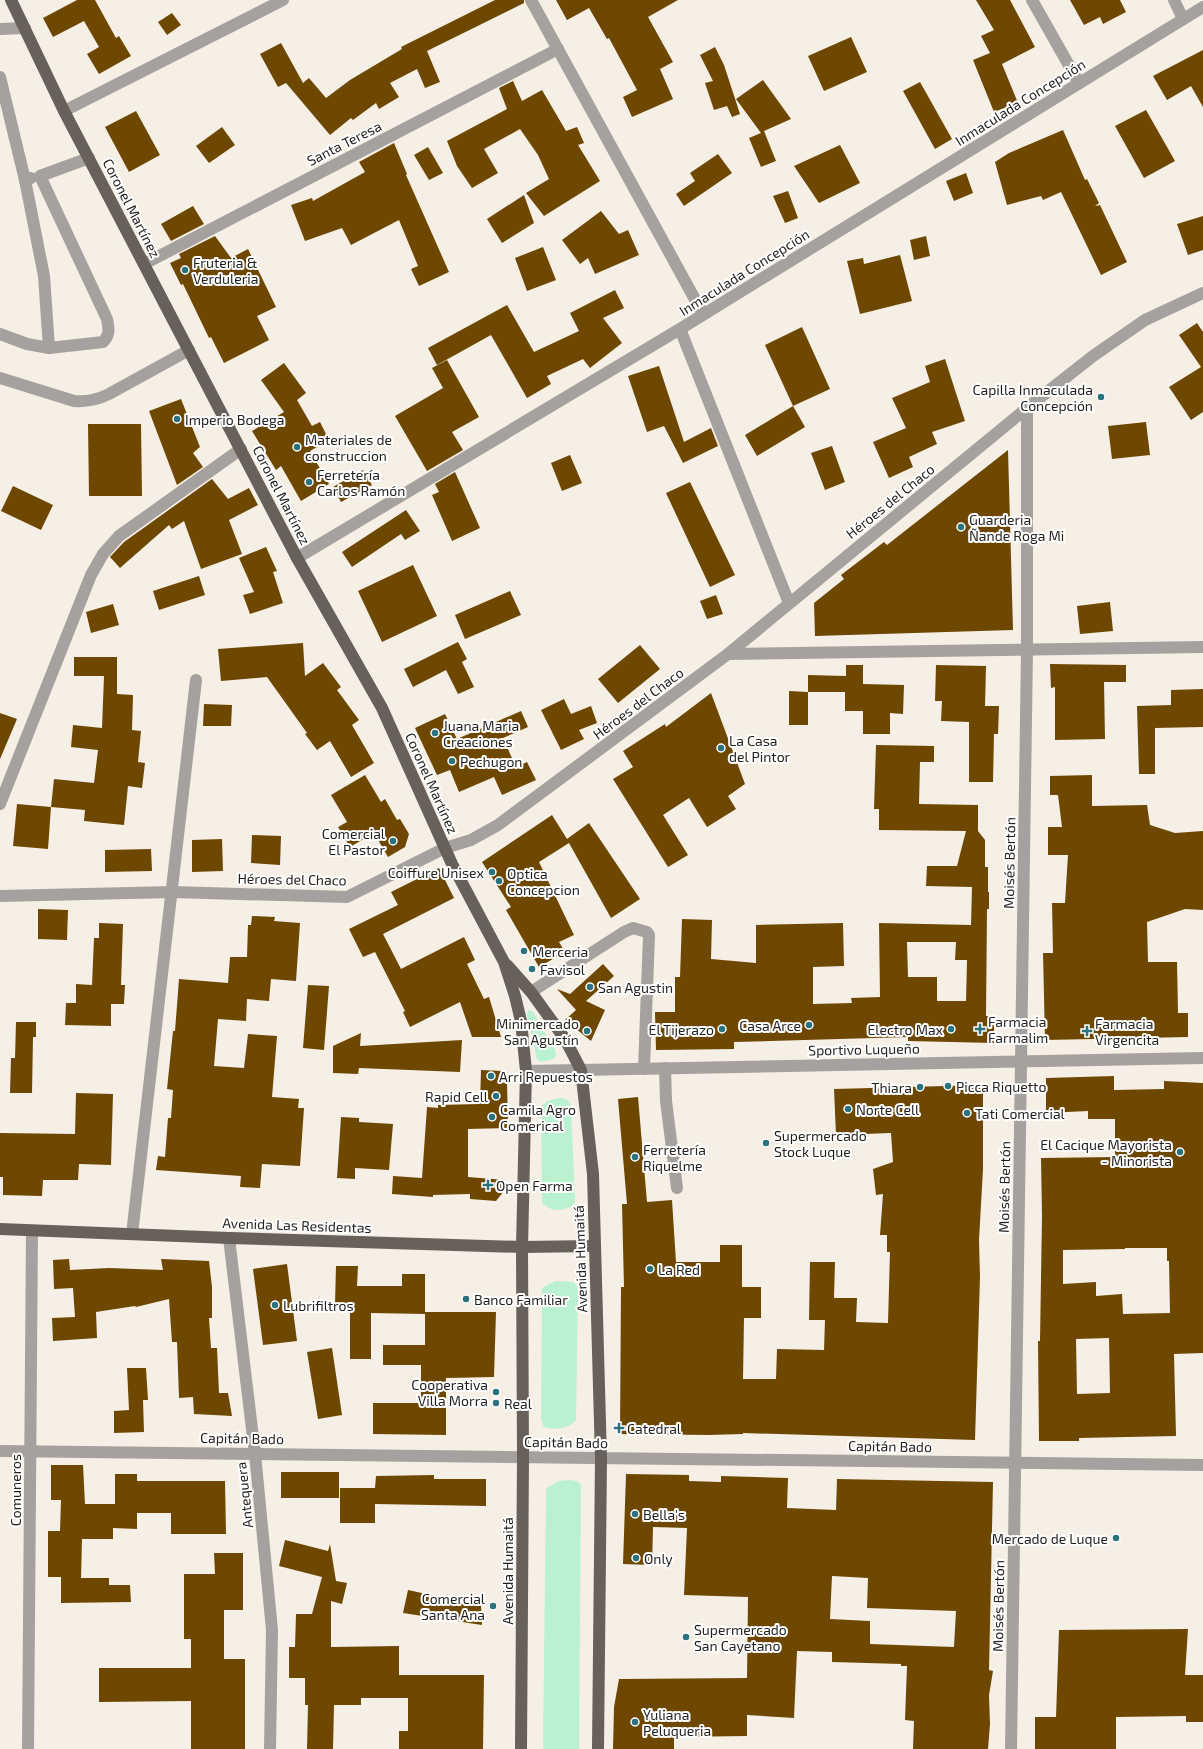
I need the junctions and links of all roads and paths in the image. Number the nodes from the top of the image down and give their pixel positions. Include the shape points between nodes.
1 (11, 0) edge
2 (283, 0) edge
3 (531, 0) edge
4 (1032, 0) edge
5 (1174, 0) edge
6 (1203, 7) edge
7 (1183, 19) junction
8 (25, 28) junction
9 (0, 29) edge
10 (558, 49) junction
11 (0, 77) edge
12 (1079, 83) junction
13 (64, 111) junction
14 (89, 158) junction
15 (40, 176) junction
16 (25, 180) junction
17 (144, 264) junction
18 (1203, 293) edge
19 (703, 314) junction
20 (680, 329) junction
21 (0, 334) edge
22 (49, 348) junction
23 (189, 350) junction
24 (0, 378) edge
25 (1027, 408) junction
26 (241, 449) junction
27 (298, 558) junction
28 (789, 603) junction
29 (1203, 647) edge
30 (1027, 650) junction
31 (728, 654) junction
32 (196, 680) dead end
33 (0, 804) edge
34 (445, 848) junction
35 (173, 892) junction
36 (0, 896) edge
37 (504, 962) junction
38 (531, 992) junction
39 (1203, 1058) edge
40 (1021, 1061) junction
41 (665, 1068) junction
42 (644, 1069) junction
43 (581, 1070) junction
44 (526, 1071) junction
45 (676, 1188) dead end
46 (0, 1229) edge
47 (32, 1231) junction
48 (132, 1234) junction
49 (229, 1238) junction
50 (594, 1246) junction
51 (522, 1247) junction
52 (0, 1450) edge
53 (30, 1451) junction
54 (255, 1454) junction
55 (523, 1457) junction
56 (601, 1458) junction
57 (1015, 1462) junction
58 (1203, 1464) edge
59 (28, 1749) edge
60 (270, 1749) edge
61 (521, 1749) edge
62 (598, 1749) edge
63 (1011, 1749) edge

1 - 8 main road, Coronel Martínez
2 - 13 street
3 - 10 street
4 - 12 street
5 - 7 street
6 - 7 street, Inmaculada Concepción
7 - 12 street, Inmaculada Concepción
8 - 9 street
8 - 13 main road, Coronel Martínez
10 - 17 street, Santa Teresa
10 - 19 street
11 - 16 street
12 - 19 street, Inmaculada Concepción
13 - 14 main road, Coronel Martínez
14 - 15 street
14 - 17 main road, Coronel Martínez
15 - 16 street
15 - 22 street via 107,319 109,330 107,338 102,342
16 - 22 street via 44,276
17 - 23 main road, Coronel Martínez
18 - 25 street, Héroes del Chaco via 1145,320 1093,356
19 - 20 street, Inmaculada Concepción
20 - 27 street, Inmaculada Concepción
20 - 28 street
21 - 22 street via 27,344
23 - 24 street via 110,394 85,402 74,401
23 - 26 main road, Coronel Martínez
25 - 28 street, Héroes del Chaco
25 - 30 street, Moisés Bertón
26 - 27 main road, Coronel Martínez
26 - 33 street via 119,536 103,554 91,575
27 - 34 main road, Coronel Martínez via 382,708
28 - 31 street, Héroes del Chaco
29 - 30 street
30 - 31 street
30 - 40 street, Moisés Bertón
31 - 34 street, Héroes del Chaco via 498,825 471,840
32 - 35 street
34 - 35 street, Héroes del Chaco via 347,897
34 - 37 main road, Coronel Martínez
35 - 36 street, Héroes del Chaco
35 - 48 street
37 - 38 main road, Avenida Humaitá
37 - 44 main road, Avenida Humaitá via 522,1020
38 - 42 street via 624,932 633,928 647,932 649,935
38 - 43 main road, Avenida Humaitá via 565,1039
39 - 40 street, Sportivo Luqueño
40 - 41 street, Sportivo Luqueño
40 - 57 street, Moisés Bertón
41 - 42 street, Sportivo Luqueño
41 - 45 street via 666,1101
42 - 43 street, Sportivo Luqueño
43 - 44 street, Sportivo Luqueño
43 - 50 main road, Avenida Humaitá via 593,1174
44 - 51 main road, Avenida Humaitá
46 - 47 main road, Avenida Las Residentas
47 - 48 main road, Avenida Las Residentas
47 - 53 street, Comuneros
48 - 49 main road, Avenida Las Residentas
49 - 51 main road, Avenida Las Residentas
49 - 54 street, Antequera
50 - 51 main road, Avenida Las Residentas
50 - 56 main road, Avenida Humaitá
51 - 55 main road, Avenida Humaitá
52 - 53 street, Capitán Bado
53 - 54 street, Capitán Bado
53 - 59 street, Comuneros
54 - 55 street, Capitán Bado
54 - 60 street, Antequera via 272,1630
55 - 56 street, Capitán Bado
55 - 61 main road, Avenida Humaitá
56 - 57 street, Capitán Bado
56 - 62 main road, Avenida Humaitá
57 - 58 street, Capitán Bado
57 - 63 street, Moisés Bertón

